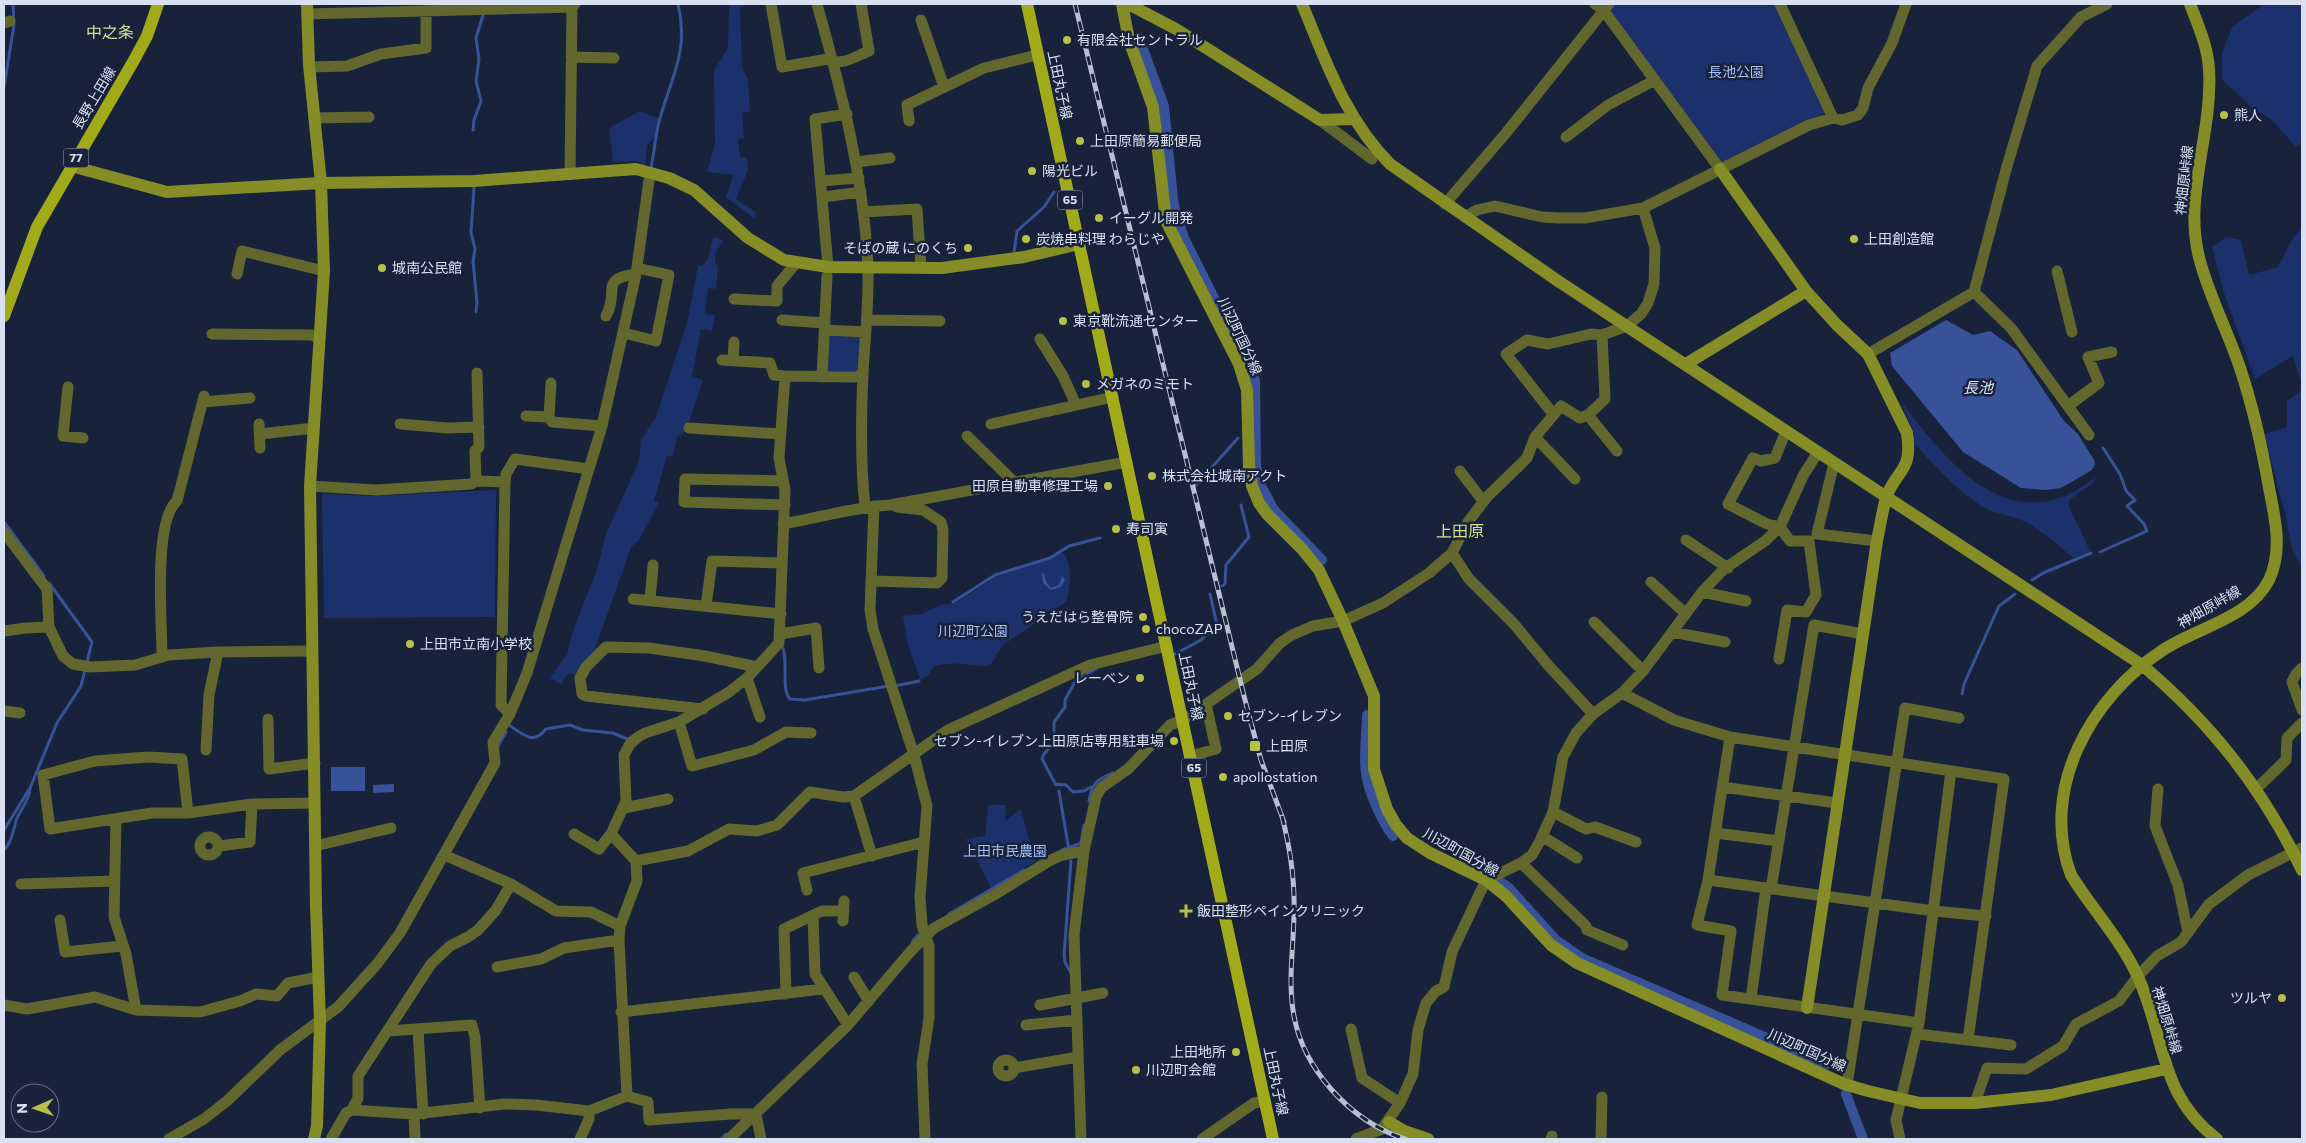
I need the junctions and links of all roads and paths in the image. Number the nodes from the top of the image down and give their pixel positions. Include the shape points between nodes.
1 (158, 4) edge
2 (771, 4) edge
3 (817, 4) edge
4 (861, 4) edge
5 (1027, 4) edge
6 (1122, 4) edge
7 (1128, 4) edge
8 (1302, 4) edge
9 (1780, 4) edge
10 (1906, 4) edge
11 (2107, 4) edge
12 (2190, 4) edge
13 (573, 5) edge
14 (1603, 6) edge
15 (371, 7) edge
16 (307, 9) edge
17 (426, 11) junction
18 (920, 20) dead end
19 (1038, 55) junction
20 (571, 58) junction
21 (614, 58) dead end
22 (834, 63) junction
23 (309, 67) junction
24 (1655, 80) junction
25 (944, 87) junction
26 (847, 114) junction
27 (314, 118) junction
28 (369, 118) dead end
29 (1833, 118) junction
30 (1353, 119) junction
31 (1320, 120) junction
32 (909, 121) dead end
33 (1566, 137) dead end
34 (890, 158) dead end
35 (1372, 159) dead end
36 (856, 162) junction
37 (71, 166) junction
38 (1720, 170) junction
39 (570, 173) junction
40 (650, 173) junction
41 (858, 178) junction
42 (820, 181) junction
43 (321, 184) junction
44 (861, 192) junction
45 (823, 197) junction
46 (1446, 204) junction
47 (1643, 208) junction
48 (863, 212) junction
49 (1465, 217) junction
50 (1079, 244) junction
51 (796, 263) junction
52 (921, 267) junction
53 (868, 268) junction
54 (324, 271) junction
55 (636, 271) junction
56 (2058, 271) dead end
57 (828, 272) junction
58 (237, 274) dead end
59 (1806, 291) junction
60 (1974, 292) junction
61 (734, 299) dead end
62 (4, 316) edge
63 (606, 316) dead end
64 (782, 320) dead end
65 (867, 320) junction
66 (940, 321) dead end
67 (1627, 326) junction
68 (825, 327) junction
69 (866, 332) junction
70 (2072, 332) dead end
71 (624, 333) junction
72 (212, 334) dead end
73 (1602, 335) junction
74 (320, 338) junction
75 (1040, 339) dead end
76 (734, 342) dead end
77 (2112, 352) dead end
78 (1868, 354) junction
79 (1686, 364) junction
80 (477, 373) dead end
81 (863, 374) junction
82 (785, 376) junction
83 (822, 377) junction
84 (551, 383) dead end
85 (68, 387) dead end
86 (1113, 397) junction
87 (250, 398) dead end
88 (1076, 406) junction
89 (2068, 406) junction
90 (1553, 414) junction
91 (1588, 415) junction
92 (526, 416) dead end
93 (549, 417) junction
94 (400, 424) dead end
95 (991, 424) dead end
96 (602, 426) junction
97 (479, 427) junction
98 (314, 428) junction
99 (689, 428) dead end
100 (1786, 431) junction
101 (780, 434) junction
102 (2089, 435) dead end
103 (967, 436) dead end
104 (1535, 437) junction
105 (83, 438) dead end
106 (260, 448) dead end
107 (1616, 451) dead end
108 (1818, 452) junction
109 (1127, 462) junction
110 (1834, 463) junction
111 (589, 469) junction
112 (1460, 471) dead end
113 (1574, 479) dead end
114 (476, 481) junction
115 (783, 481) junction
116 (505, 482) junction
117 (1014, 482) junction
118 (310, 486) junction
119 (1887, 496) junction
120 (1483, 501) junction
121 (785, 505) junction
122 (890, 505) junction
123 (869, 506) junction
124 (783, 524) junction
125 (1780, 527) junction
126 (4, 532) edge
127 (1686, 540) dead end
128 (1877, 541) junction
129 (1452, 553) junction
130 (782, 562) junction
131 (653, 565) dead end
132 (1728, 568) junction
133 (873, 581) junction
134 (1651, 582) dead end
135 (1702, 592) junction
136 (633, 599) dead end
137 (650, 600) junction
138 (1746, 601) dead end
139 (706, 606) junction
140 (781, 614) junction
141 (1686, 614) junction
142 (1342, 621) junction
143 (1594, 622) dead end
144 (49, 627) junction
145 (4, 631) edge
146 (1672, 632) junction
147 (780, 634) junction
148 (1863, 634) junction
149 (1725, 642) dead end
150 (1167, 646) junction
151 (312, 651) junction
152 (218, 652) junction
153 (162, 657) junction
154 (1779, 659) dead end
155 (2142, 665) junction
156 (757, 667) junction
157 (819, 668) dead end
158 (2302, 668) edge
159 (1643, 670) junction
160 (747, 678) junction
161 (1622, 693) junction
162 (1206, 704) junction
163 (703, 710) junction
164 (2302, 710) edge
165 (4, 711) edge
166 (20, 713) dead end
167 (510, 714) junction
168 (1593, 714) junction
169 (760, 717) dead end
170 (1959, 718) dead end
171 (268, 719) dead end
172 (1183, 720) junction
173 (679, 722) junction
174 (2302, 723) edge
175 (810, 734) dead end
176 (1730, 737) junction
177 (1795, 746) junction
178 (206, 750) dead end
179 (1845, 754) junction
180 (914, 755) junction
181 (1191, 756) junction
182 (1897, 762) junction
183 (315, 763) junction
184 (1951, 771) junction
185 (1722, 787) junction
186 (2158, 789) dead end
187 (2256, 789) junction
188 (1787, 794) junction
189 (854, 796) junction
190 (668, 799) dead end
191 (1838, 803) junction
192 (252, 804) junction
193 (315, 804) junction
194 (624, 808) junction
195 (1552, 812) junction
196 (188, 813) junction
197 (116, 819) junction
198 (391, 828) dead end
199 (1715, 833) junction
200 (574, 834) dead end
201 (611, 834) junction
202 (1542, 836) junction
203 (924, 842) junction
204 (1636, 842) dead end
205 (1779, 842) junction
206 (219, 846) dead end
207 (315, 846) junction
208 (2298, 850) edge
209 (1084, 851) junction
210 (444, 855) junction
211 (872, 856) junction
212 (1577, 858) dead end
213 (636, 861) junction
214 (1521, 863) junction
215 (2302, 870) edge
216 (1486, 880) junction
217 (1708, 880) junction
218 (114, 881) junction
219 (22, 884) dead end
220 (511, 884) junction
221 (1769, 889) junction
222 (807, 890) dead end
223 (1823, 897) junction
224 (1876, 903) junction
225 (844, 911) dead end
226 (1934, 911) junction
227 (813, 916) junction
228 (1986, 916) junction
229 (60, 920) dead end
230 (620, 926) junction
231 (2188, 933) junction
232 (926, 935) junction
233 (619, 940) junction
234 (1623, 944) dead end
235 (122, 946) junction
236 (498, 966) dead end
237 (318, 976) junction
238 (2138, 976) junction
239 (854, 977) dead end
240 (823, 989) junction
241 (1103, 993) dead end
242 (786, 994) junction
243 (1076, 999) junction
244 (1751, 999) junction
245 (869, 1000) junction
246 (1040, 1005) dead end
247 (4, 1006) edge
248 (1807, 1008) junction
249 (136, 1010) junction
250 (621, 1012) junction
251 (1859, 1016) junction
252 (1077, 1020) junction
253 (320, 1022) junction
254 (848, 1025) junction
255 (1026, 1025) dead end
256 (1918, 1028) junction
257 (418, 1029) junction
258 (1351, 1029) dead end
259 (388, 1031) junction
260 (1968, 1040) junction
261 (2011, 1045) dead end
262 (1075, 1058) junction
263 (1014, 1068) dead end
264 (2166, 1069) junction
265 (1847, 1084) junction
266 (627, 1096) junction
267 (1602, 1097) dead end
268 (1901, 1100) junction
269 (1264, 1101) junction
270 (1400, 1103) junction
271 (1975, 1103) junction
272 (480, 1108) junction
273 (352, 1110) junction
274 (589, 1111) junction
275 (418, 1114) junction
276 (756, 1114) junction
277 (1389, 1122) junction
278 (169, 1139) edge
279 (314, 1139) edge
280 (331, 1139) edge
281 (415, 1139) edge
282 (580, 1139) edge
283 (729, 1139) edge
284 (761, 1139) edge
285 (925, 1139) edge
286 (1081, 1139) edge
287 (1202, 1139) edge
288 (1273, 1139) edge
289 (1356, 1139) edge
290 (1428, 1139) edge
291 (1602, 1139) edge
292 (1900, 1139) edge
293 (2217, 1139) edge

1 - 37 main road, 長野上田線 / 77 via 147,36
2 - 22 street via 782,67 828,60
3 - 22 street
4 - 22 street via 869,51
5 - 19 main road, 上田丸子線 / 65
6 - 142 street, 川辺町国分線 via 1129,40 1153,107 1166,221 1246,382 1252,486 1267,514 1319,570
7 - 31 street via 1176,29
8 - 30 street
9 - 29 street
10 - 29 street via 1892,43 1868,88 1863,108 1858,115 1842,120
11 - 60 street via 2081,17 2037,66
12 - 155 street, 神畑原峠線 via 2209,68 2207,113 2194,197 2195,236 2213,301 2240,367 2254,416 2274,514 2276,553 2269,579 2248,604 2164,649
13 - 17 street
13 - 20 street
14 - 24 street
14 - 46 street
15 - 16 street
15 - 17 street
16 - 23 street
17 - 23 street via 426,48 381,54 347,66
18 - 25 street
19 - 25 street via 984,68
19 - 50 main road, 上田丸子線 / 65
20 - 21 street
20 - 39 street
22 - 26 street
23 - 27 street
24 - 33 street via 1608,105
24 - 38 street
25 - 32 street via 907,106
26 - 36 street
26 - 42 street via 815,119
27 - 28 street
27 - 43 street
29 - 38 street via 1809,125
30 - 31 street
30 - 46 street via 1390,164
31 - 35 street
34 - 36 street
36 - 41 street
37 - 43 street via 167,192
37 - 62 main road, 長野上田線 / 77 via 33,235
38 - 47 street
38 - 59 street
39 - 40 street via 636,169
39 - 43 street via 474,181
40 - 51 street via 694,190 748,238 771,253
40 - 55 street
41 - 42 street
41 - 44 street
42 - 45 street
43 - 54 street
44 - 45 street
44 - 48 street
45 - 57 street
46 - 49 street
47 - 49 street via 1586,218 1559,218 1495,206
47 - 67 street via 1654,248 1654,284 1641,314
48 - 52 street via 917,209
48 - 53 street
49 - 67 street
50 - 52 street via 1024,257 942,268
50 - 86 main road, 上田丸子線 / 65
51 - 57 street
51 - 61 street via 777,286 777,301
52 - 53 street
53 - 57 street
53 - 65 street
54 - 58 street via 242,251
54 - 74 street
55 - 63 street via 618,276 613,282 610,310
55 - 71 street
55 - 71 street via 669,275 656,341
56 - 70 street
57 - 68 street
59 - 78 street
59 - 79 street
60 - 78 street
60 - 89 street via 2011,328
64 - 68 street
65 - 66 street
65 - 69 street
67 - 73 street
67 - 79 street
68 - 69 street
68 - 83 street
69 - 81 street
71 - 96 street
72 - 74 street via 311,335
73 - 90 street via 1591,334 1548,344 1527,340 1506,354
73 - 91 street via 1604,399
74 - 98 street
75 - 88 street via 1063,376
76 - 82 street via 728,360 770,363 774,375
77 - 89 street via 2088,357 2100,383
78 - 119 street via 1907,433 1909,446 1906,466
79 - 100 street
80 - 97 street
81 - 83 street via 856,378
81 - 123 street via 861,476
82 - 83 street
82 - 101 street
84 - 93 street
85 - 105 street via 63,436
86 - 88 street
86 - 109 main road, 上田丸子線 / 65
87 - 153 street via 203,399 178,501 171,506 166,518 162,542
88 - 95 street
89 - 102 street
90 - 91 street via 1561,406 1580,418
90 - 104 street
91 - 107 street
92 - 93 street
93 - 96 street via 552,422
94 - 97 street
96 - 111 street
97 - 114 street via 479,447 475,451
98 - 106 street via 260,429
98 - 118 street
99 - 101 street
100 - 108 street
100 - 125 street via 1775,458 1761,461 1753,458 1728,504 1767,524
101 - 115 street via 779,458
103 - 117 street
104 - 113 street
104 - 120 street via 1527,458
108 - 110 street
108 - 125 street via 1803,476
109 - 117 street
109 - 150 main road, 上田丸子線 / 65
110 - 119 street
110 - 128 street via 1817,534
111 - 116 street via 515,459
111 - 167 street via 527,673
112 - 120 street
114 - 116 street
114 - 118 street via 471,484 376,490
115 - 121 street
115 - 121 street via 685,479 684,502
116 - 167 street via 501,705
117 - 122 street
118 - 151 street
119 - 128 street
119 - 155 street
120 - 129 street
121 - 124 street
122 - 123 street
122 - 133 street via 923,510 941,522 942,578 937,583
123 - 124 street
123 - 133 street
124 - 130 street
125 - 132 street
125 - 154 street via 1790,541 1809,541 1816,595 1806,612 1787,610
126 - 144 street via 47,589
127 - 132 street
128 - 148 street
129 - 142 street via 1429,573 1383,603
129 - 168 street via 1469,580 1514,624
130 - 139 street via 712,561
130 - 140 street
131 - 137 street
132 - 135 street
133 - 180 street via 870,610 874,629
134 - 141 street
135 - 138 street
135 - 141 street
136 - 137 street
137 - 139 street
139 - 140 street
140 - 147 street
141 - 146 street
142 - 162 street via 1313,626 1292,635 1280,643 1257,669
142 - 216 street, 川辺町国分線 via 1374,696 1374,769 1387,809 1396,825 1415,845
143 - 159 street
144 - 145 street
144 - 153 street via 63,656 73,664 86,667 135,665
146 - 149 street
146 - 159 street
147 - 156 street via 779,643
147 - 157 street via 816,628
148 - 177 street via 1814,625
148 - 179 street
150 - 172 main road, 上田丸子線 / 65
150 - 180 street via 1090,665 948,730
151 - 152 street
151 - 183 street
152 - 153 street
152 - 178 street via 209,695
155 - 187 street via 2201,719
155 - 238 street, 神畑原峠線 via 2105,702 2088,727 2065,784 2061,823 2064,856 2071,874
156 - 160 street
156 - 163 street via 648,648 606,648 586,667 580,678 582,694 586,696
158 - 164 street via 2292,682
159 - 161 street
160 - 163 street
160 - 169 street
161 - 168 street
161 - 176 street via 1674,720
162 - 172 street
162 - 181 street via 1216,749
163 - 173 street
165 - 166 street
167 - 210 street via 493,742 495,763
168 - 195 street via 1576,733 1564,757
170 - 182 street via 1906,708
171 - 183 street via 269,769
172 - 181 main road, 上田丸子線 / 65
172 - 209 street via 1170,725 1128,769 1100,788
173 - 175 street via 692,766 754,750 786,732
173 - 194 street via 645,733 630,744 624,755
174 - 187 street via 2287,738 2286,760
176 - 177 street
176 - 185 street
177 - 179 street
177 - 188 street
179 - 182 street
179 - 191 street
180 - 189 street
180 - 203 street via 927,806
181 - 269 main road, 上田丸子線 / 65
182 - 184 street
182 - 224 street
183 - 193 street
184 - 226 street
184 - 228 street via 2004,779
185 - 188 street
185 - 199 street
186 - 231 street via 2155,826 2178,885
187 - 208 street
188 - 191 street
188 - 205 street
189 - 211 street
189 - 213 street via 810,792 777,824 757,831 729,829 688,850
190 - 194 street
191 - 223 street
192 - 193 street
192 - 196 street
192 - 206 street via 250,842
193 - 207 street
194 - 201 street
195 - 202 street
195 - 204 street via 1586,829 1595,826
196 - 197 street via 152,813
196 - 197 street via 182,759 148,757 95,761 43,774 50,829
197 - 218 street
198 - 207 street
199 - 205 street
199 - 217 street
200 - 201 street via 599,849
201 - 213 street
202 - 212 street
202 - 214 street via 1532,855
203 - 211 street
203 - 232 street via 920,897
205 - 221 street
207 - 237 street
208 - 215 street
208 - 231 street via 2248,876 2209,904
209 - 232 street via 1049,861
209 - 243 street via 1074,935
210 - 220 street
210 - 253 street via 400,933 377,964
211 - 222 street via 803,873
213 - 230 street via 637,882
214 - 216 street
214 - 234 street via 1587,930
216 - 265 street, 川辺町国分線 via 1506,896 1551,945 1577,963
216 - 270 street via 1452,952 1444,987 1436,991 1426,1004 1418,1030 1413,1074
217 - 221 street
217 - 244 street via 1697,925 1731,931 1722,995
218 - 219 street
218 - 235 street via 114,917
220 - 230 street via 556,911 591,912
220 - 259 street via 496,910 478,930 450,946 431,964
221 - 223 street
221 - 244 street
223 - 224 street
223 - 248 street
224 - 226 street
224 - 251 street
225 - 227 street via 822,911
226 - 228 street
226 - 256 street
227 - 240 street via 815,974
227 - 242 street via 784,929
228 - 260 street
229 - 235 street via 65,952
230 - 233 street
231 - 238 street via 2181,942 2157,956
232 - 245 street
232 - 285 street via 929,946 929,1018 922,1064
233 - 236 street via 564,948 521,964
233 - 250 street
235 - 249 street
237 - 249 street via 288,983 277,996 256,994 208,1011
237 - 253 street
238 - 264 street, 神畑原峠線 via 2152,1013
238 - 271 street via 2119,1001 2076,1024 2063,1046 2026,1069 1987,1068
239 - 245 street
240 - 242 street
240 - 254 street
241 - 243 street
242 - 250 street
243 - 246 street
243 - 252 street
244 - 248 street
245 - 254 street
247 - 249 street via 27,1009 95,997
248 - 251 street
250 - 266 street
251 - 256 street
251 - 265 street
252 - 255 street
252 - 262 street
253 - 278 street via 280,1050 204,1119
253 - 279 street
254 - 276 street
256 - 260 street
256 - 268 street
257 - 259 street
257 - 272 street via 472,1025
257 - 275 street
258 - 270 street via 1362,1078
259 - 273 street via 358,1076 358,1098
260 - 261 street
262 - 263 street
262 - 286 street
264 - 271 street, 川辺町国分線 via 2051,1095
264 - 293 street via 2185,1107
265 - 268 street, 川辺町国分線
266 - 274 street
266 - 276 street via 648,1102 649,1120
267 - 291 street
268 - 271 street, 川辺町国分線
268 - 292 street via 1896,1120
269 - 287 street via 1254,1103
269 - 288 main road, 上田丸子線 / 65
270 - 277 street
272 - 274 street via 505,1104
272 - 275 street
273 - 275 street
273 - 280 street via 346,1113
274 - 282 street
275 - 281 street
276 - 283 street
276 - 284 street
277 - 289 street via 1382,1129
277 - 290 street

